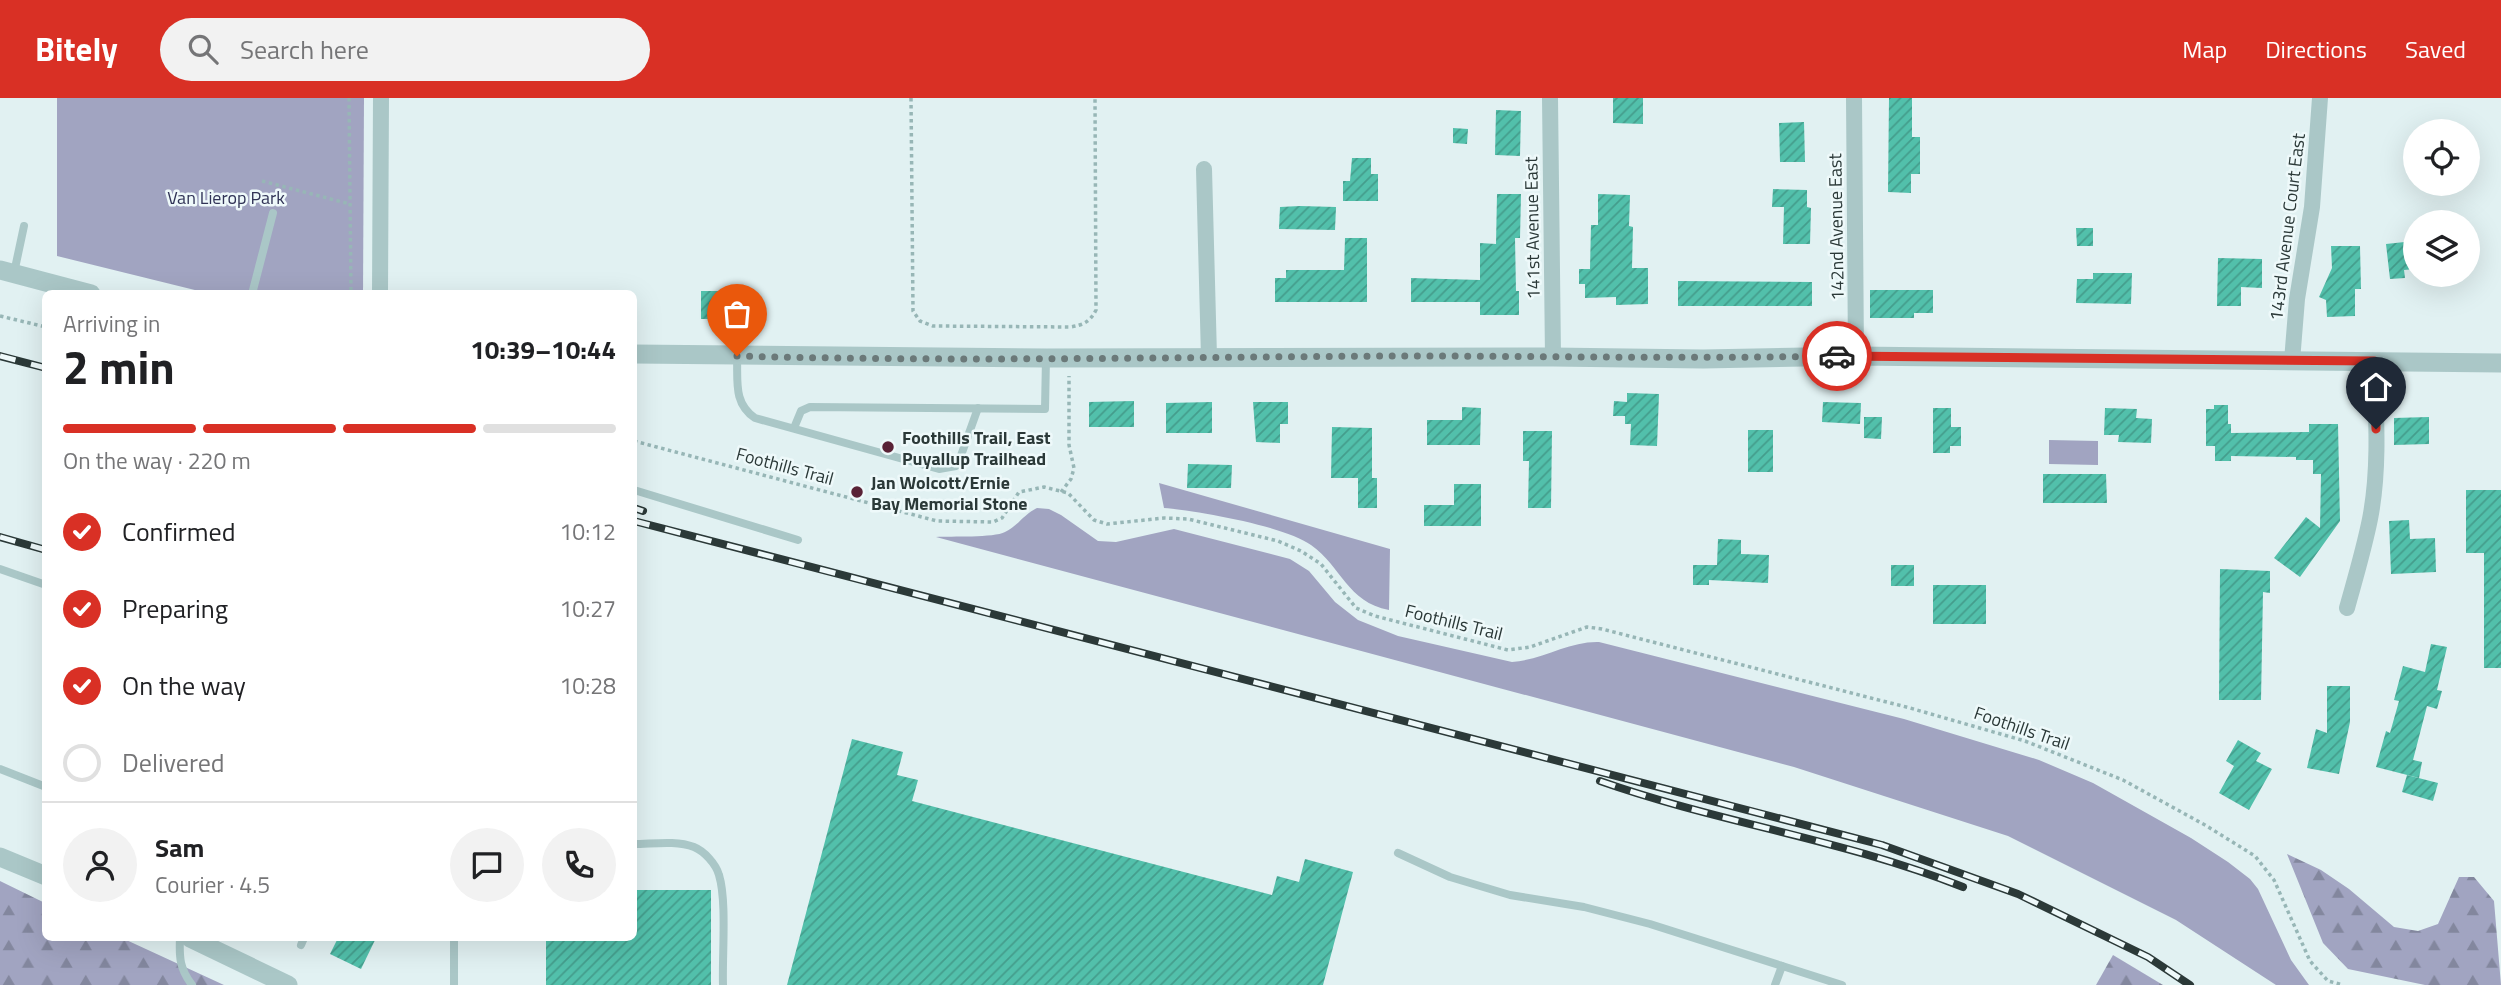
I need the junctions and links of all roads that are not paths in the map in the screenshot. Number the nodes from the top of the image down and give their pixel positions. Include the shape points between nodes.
1 (381, 98) edge
2 (1550, 98) edge
3 (1854, 98) edge
4 (2320, 98) edge
5 (1204, 169) dead end
6 (273, 213) dead end
7 (24, 226) dead end
8 (7, 272) edge
9 (76, 290) edge
10 (253, 290) edge
11 (380, 290) edge
12 (637, 354) edge
13 (737, 356) junction
14 (1553, 356) junction
15 (1856, 356) junction
16 (1209, 357) junction
17 (1046, 358) junction
18 (2292, 361) junction
19 (2374, 361) junction
20 (2501, 363) edge
21 (978, 408) junction
22 (794, 428) junction
23 (637, 491) edge
24 (799, 540) dead end
25 (0, 569) edge
26 (42, 584) edge
27 (2347, 608) dead end
28 (0, 769) edge
29 (42, 785) edge
30 (637, 844) edge
31 (1398, 853) dead end
32 (0, 857) edge
33 (42, 874) edge
34 (180, 941) edge
35 (196, 941) edge
36 (454, 941) edge
37 (1782, 965) junction
38 (192, 985) edge
39 (288, 985) edge
40 (454, 985) edge
41 (723, 985) edge
42 (1775, 985) edge
43 (1842, 985) edge

1 - 11 street
2 - 14 street, 141st Avenue East
3 - 15 street, 142nd Avenue East
4 - 18 street, 143rd Avenue Court East via 2312,207
5 - 16 street
6 - 10 lane
7 - 8 lane
8 - 9 street
12 - 13 street
13 - 17 street
13 - 22 lane via 741,406 755,418
14 - 15 street
14 - 16 street
15 - 18 street
16 - 17 street
17 - 21 lane via 1045,409
18 - 19 street
19 - 20 street
19 - 27 street via 2374,487
21 - 22 lane via 810,407 801,411
21 - 22 lane via 959,461 947,469
23 - 24 lane
25 - 26 lane
28 - 29 lane
30 - 41 lane via 696,847 711,860 722,888
31 - 37 lane via 1450,877 1510,895 1584,907
32 - 33 street
34 - 38 lane via 181,965
35 - 39 street
36 - 40 lane
37 - 42 lane
37 - 43 lane

